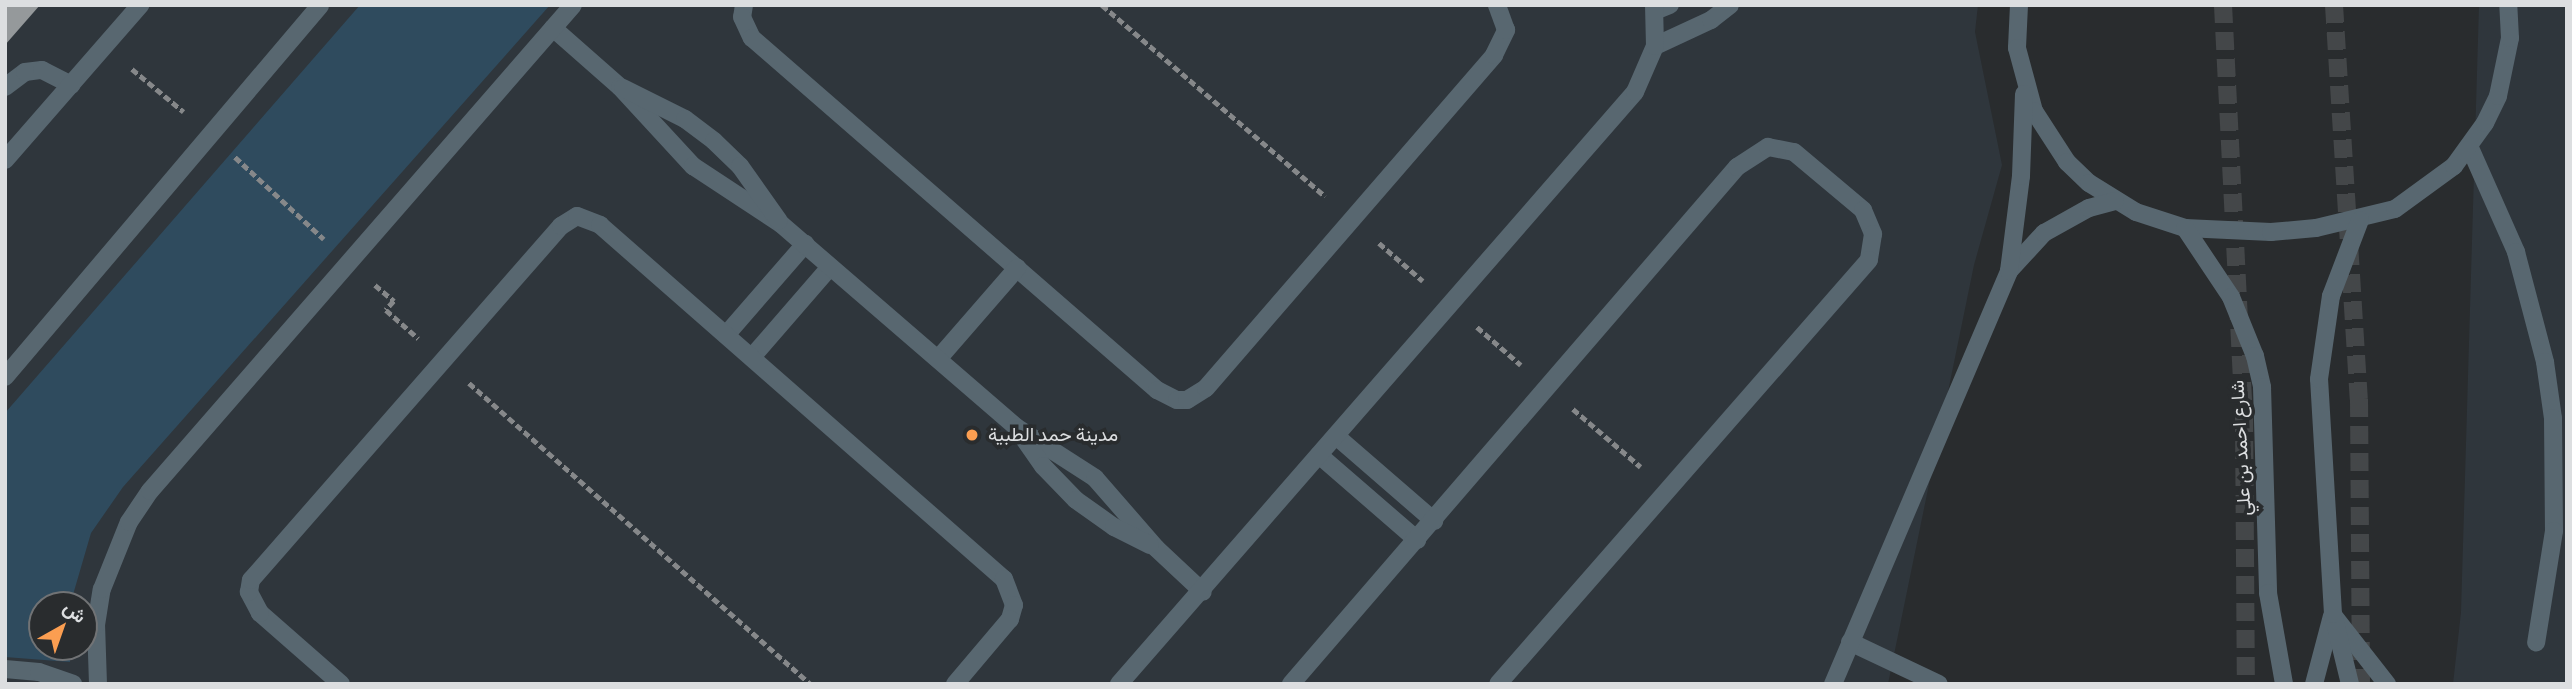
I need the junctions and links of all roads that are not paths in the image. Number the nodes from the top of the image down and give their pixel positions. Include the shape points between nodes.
1 (139, 5) edge
2 (320, 5) edge
3 (573, 5) edge
4 (744, 5) edge
5 (1497, 5) edge
6 (1730, 5) edge
7 (2019, 5) edge
8 (2508, 5) edge
9 (1660, 7) edge
10 (553, 29) junction
11 (1655, 46) junction
12 (2024, 82) junction
13 (71, 85) junction
14 (5, 87) edge
15 (620, 87) junction
16 (2470, 148) junction
17 (5, 160) edge
18 (2115, 201) junction
19 (2360, 220) junction
20 (781, 224) junction
21 (2185, 228) junction
22 (805, 244) junction
23 (831, 267) junction
24 (1017, 268) junction
25 (2009, 271) junction
26 (726, 335) junction
27 (752, 357) junction
28 (938, 359) junction
29 (5, 377) edge
30 (1016, 427) junction
31 (1336, 436) junction
32 (1319, 455) junction
33 (1434, 521) junction
34 (1417, 540) junction
35 (1156, 548) junction
36 (1203, 592) junction
37 (2333, 614) junction
38 (1850, 642) junction
39 (2536, 643) dead end
40 (5, 669) edge
41 (73, 684) edge
42 (98, 684) edge
43 (341, 684) edge
44 (955, 684) edge
45 (1119, 684) edge
46 (1291, 684) edge
47 (1498, 684) edge
48 (1833, 684) edge
49 (1939, 684) edge
50 (2284, 684) edge
51 (2314, 684) edge
52 (2350, 684) edge
53 (2387, 684) edge

1 - 13 street
2 - 29 street
3 - 10 street
4 - 24 street via 742,17 752,38
5 - 24 street via 1504,16 1503,43 1206,388 1187,400 1157,390
6 - 11 street via 1711,20
7 - 12 street via 2017,48
8 - 16 street via 2507,68 2486,123
9 - 11 street
10 - 15 street
10 - 42 street via 150,491 129,522 102,589 96,625
11 - 31 street via 1635,92
12 - 18 street via 2034,111 2067,162
12 - 25 street via 2021,176
13 - 14 street via 42,70 25,72
13 - 17 street
15 - 20 street via 692,166
15 - 20 street via 685,119 714,141 755,184
16 - 19 street via 2416,197
16 - 39 street via 2495,198 2532,306 2553,418 2554,531
18 - 21 street
18 - 25 street via 2089,208 2044,233
19 - 21 street via 2271,232
19 - 37 street via 2331,296 2319,379
20 - 22 street
21 - 50 street, شارع احمد بن علي via 2231,297 2262,387 2268,593
22 - 23 street
22 - 26 street
23 - 27 street
23 - 28 street
24 - 28 street
25 - 38 street
26 - 27 street
26 - 43 street via 600,225 578,216 561,226 251,580 249,592 260,613
27 - 44 street via 1004,579 1013,598 1010,619
28 - 30 street
30 - 35 street via 1095,478
30 - 35 street via 1042,466 1076,500 1114,527
31 - 32 street
31 - 33 street
32 - 34 street
32 - 36 street
33 - 34 street
33 - 47 street via 1755,151 1781,147 1805,159 1863,210 1873,234 1869,260
34 - 46 street
35 - 36 street
36 - 45 street
37 - 51 street
37 - 52 street
37 - 53 street
38 - 48 street
38 - 49 street
40 - 41 street via 39,672

